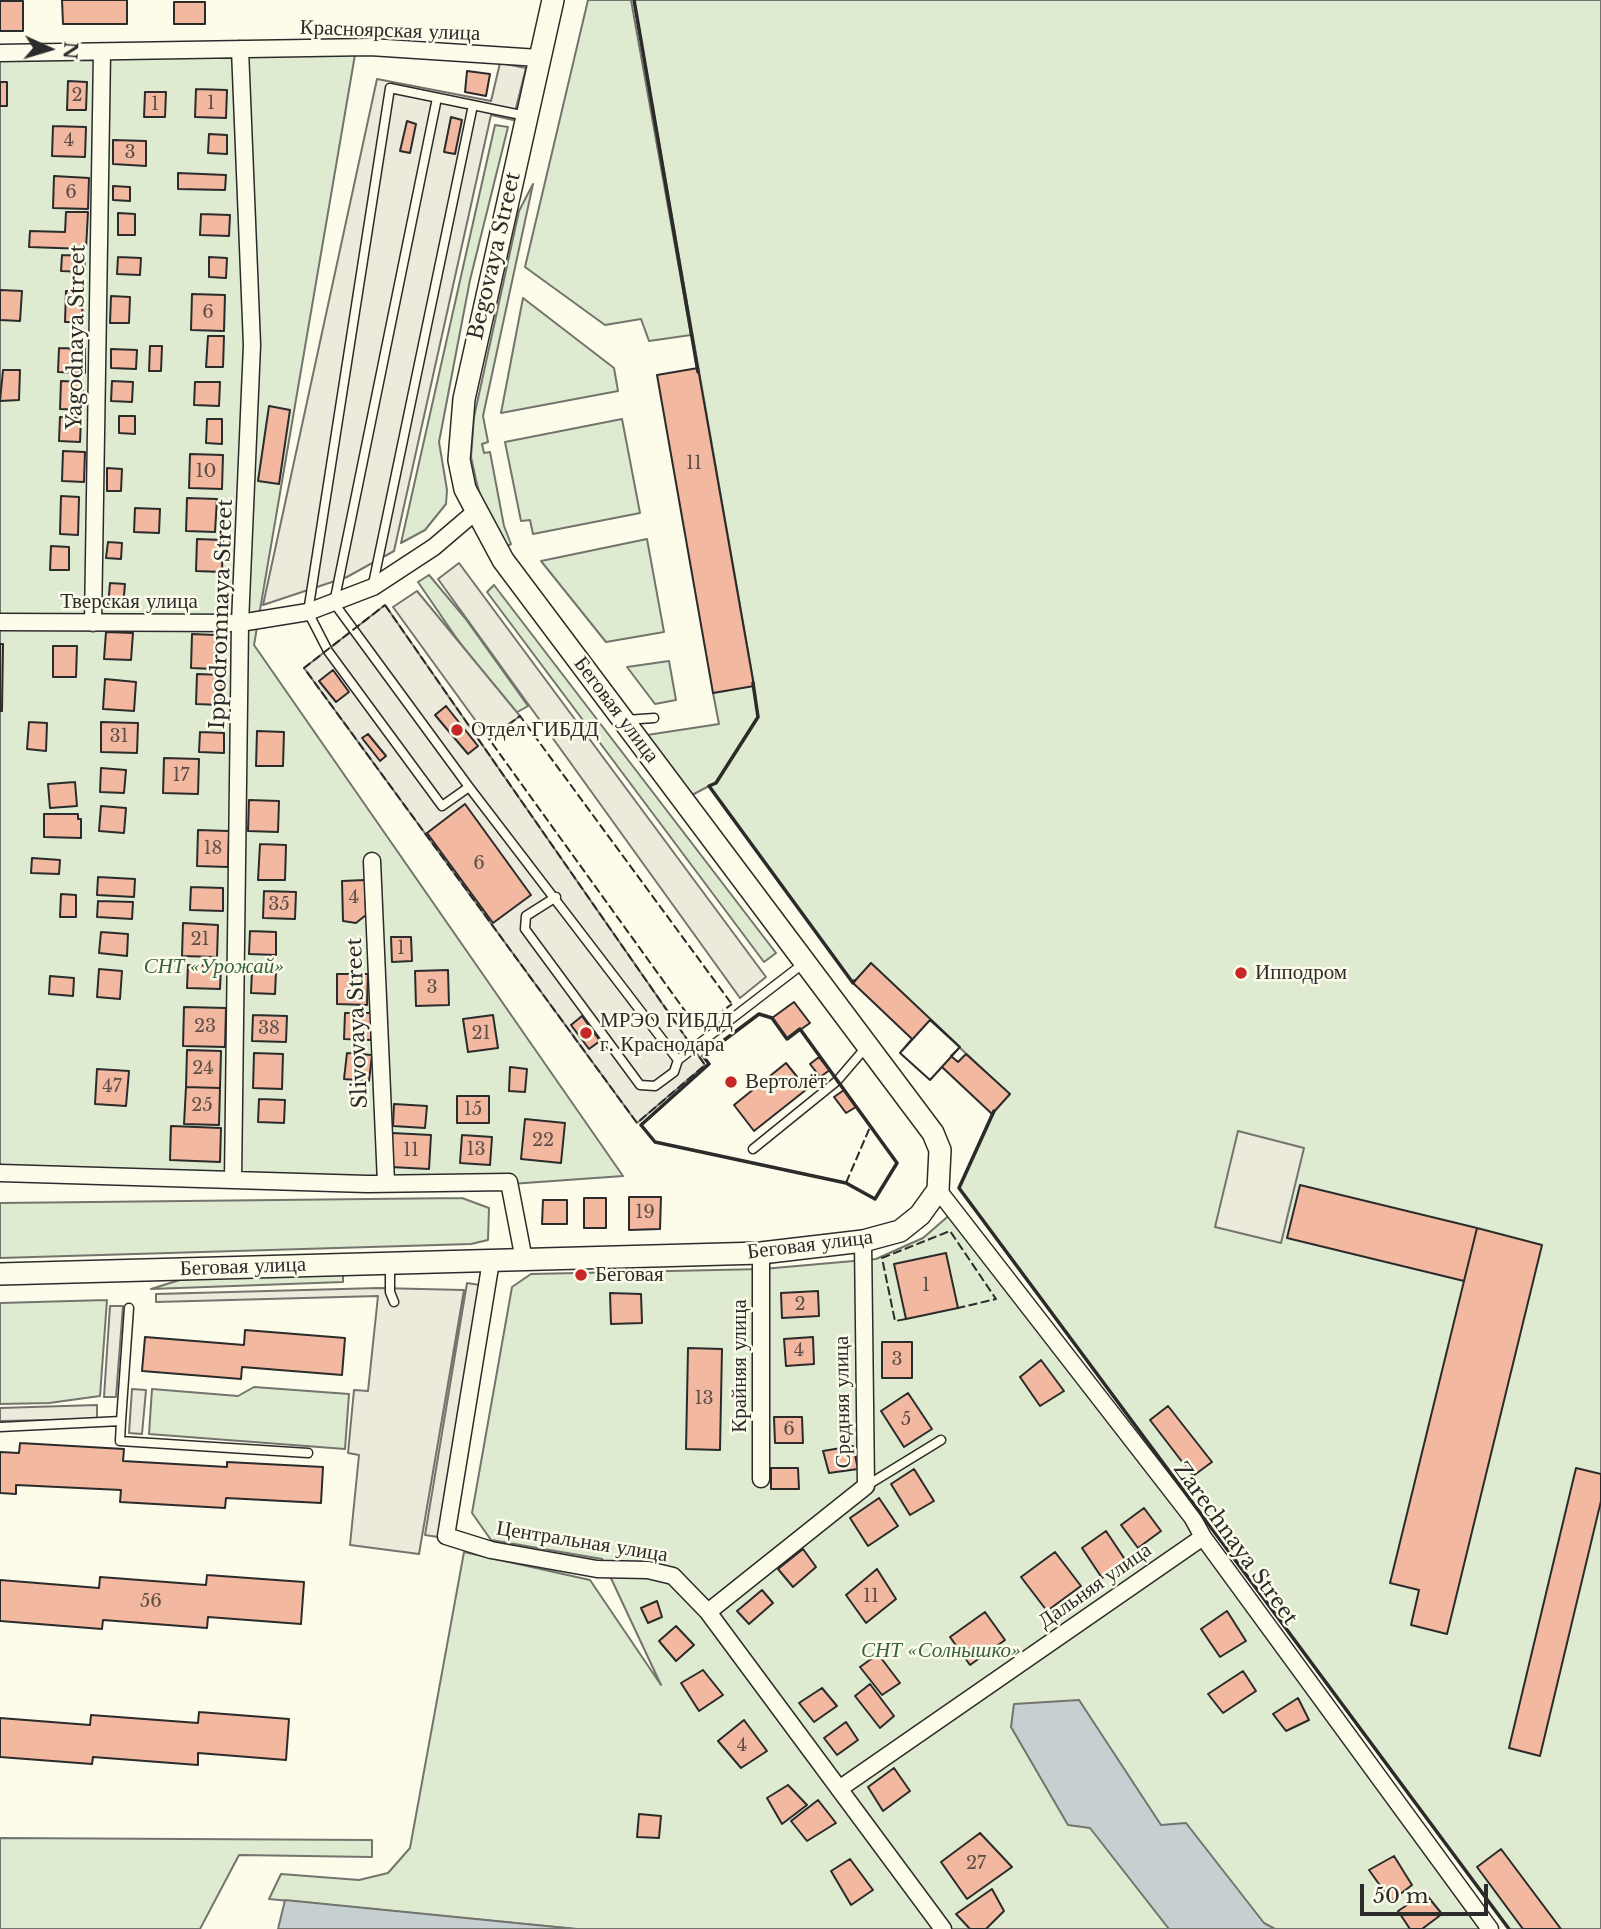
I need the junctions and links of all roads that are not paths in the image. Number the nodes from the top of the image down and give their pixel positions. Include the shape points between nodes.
1 (553, 0) edge
2 (240, 49) junction
3 (103, 52) junction
4 (0, 53) edge
5 (539, 58) junction
6 (437, 97) junction
7 (473, 106) junction
8 (527, 116) junction
9 (475, 512) junction
10 (373, 587) junction
11 (334, 603) junction
12 (308, 612) junction
13 (0, 622) edge
14 (93, 623) junction
15 (240, 623) junction
16 (654, 718) dead end
17 (624, 720) junction
18 (469, 787) junction
19 (372, 861) dead end
20 (556, 897) junction
21 (806, 961) junction
22 (869, 1044) junction
23 (678, 1060) junction
24 (753, 1149) dead end
25 (0, 1173) edge
26 (233, 1180) junction
27 (386, 1183) junction
28 (938, 1189) junction
29 (863, 1241) junction
30 (761, 1253) junction
31 (524, 1260) junction
32 (491, 1261) junction
33 (390, 1263) junction
34 (0, 1274) edge
35 (394, 1302) dead end
36 (129, 1308) dead end
37 (121, 1421) junction
38 (0, 1427) edge
39 (942, 1440) dead end
40 (308, 1453) dead end
41 (761, 1479) dead end
42 (866, 1486) junction
43 (1203, 1537) junction
44 (708, 1612) junction
45 (839, 1789) junction
46 (943, 1929) edge
47 (1490, 1929) edge

1 - 5 street, Begovaya Street
2 - 3 street, Красноярская улица
2 - 5 street, Красноярская улица via 370,47
2 - 15 street, Ippodromnaya Street via 252,345
3 - 4 street, Красноярская улица
3 - 14 street, Yagodnaya Street
5 - 8 street, Begovaya Street
6 - 7 lane
6 - 11 lane
6 - 12 lane via 390,88
7 - 8 lane
7 - 10 lane
8 - 9 street, Begovaya Street via 462,409 459,460
9 - 10 street, Тверская улица via 434,547
9 - 17 street, Беговая улица via 503,560
10 - 11 street, Тверская улица
11 - 12 street, Тверская улица
11 - 18 lane
12 - 15 street, Тверская улица
12 - 18 lane via 328,651 442,806
13 - 14 street, Тверская улица
14 - 15 street, Тверская улица
15 - 26 street, Ippodromnaya Street
16 - 17 lane
17 - 21 street, Беговая улица
18 - 20 lane
19 - 27 street, Slivovaya Street
20 - 23 lane
20 - 23 lane via 526,916 525,929 640,1085 655,1086 674,1072
21 - 22 street, Беговая улица
21 - 23 lane
22 - 24 lane via 837,1080
22 - 28 street, Беговая улица via 933,1133 940,1150
25 - 26 street
26 - 27 street
27 - 31 street via 509,1182
28 - 29 street, Беговая улица via 920,1215 900,1231
28 - 43 street, Zarechnaya Street
29 - 30 street, Беговая улица
29 - 42 street, Средняя улица
30 - 31 street, Беговая улица
30 - 41 street, Крайняя улица
31 - 32 street, Беговая улица
32 - 33 street, Беговая улица
32 - 44 street, Центральная улица via 446,1536 491,1550 597,1569 648,1570 673,1576
33 - 34 street, Беговая улица
33 - 35 lane
36 - 37 lane
37 - 38 lane
37 - 40 lane via 120,1441
39 - 42 lane
42 - 44 street, Средняя улица
43 - 45 street, Дальняя улица
43 - 47 street, Zarechnaya Street
44 - 45 street, Центральная улица
45 - 46 street, Центральная улица

